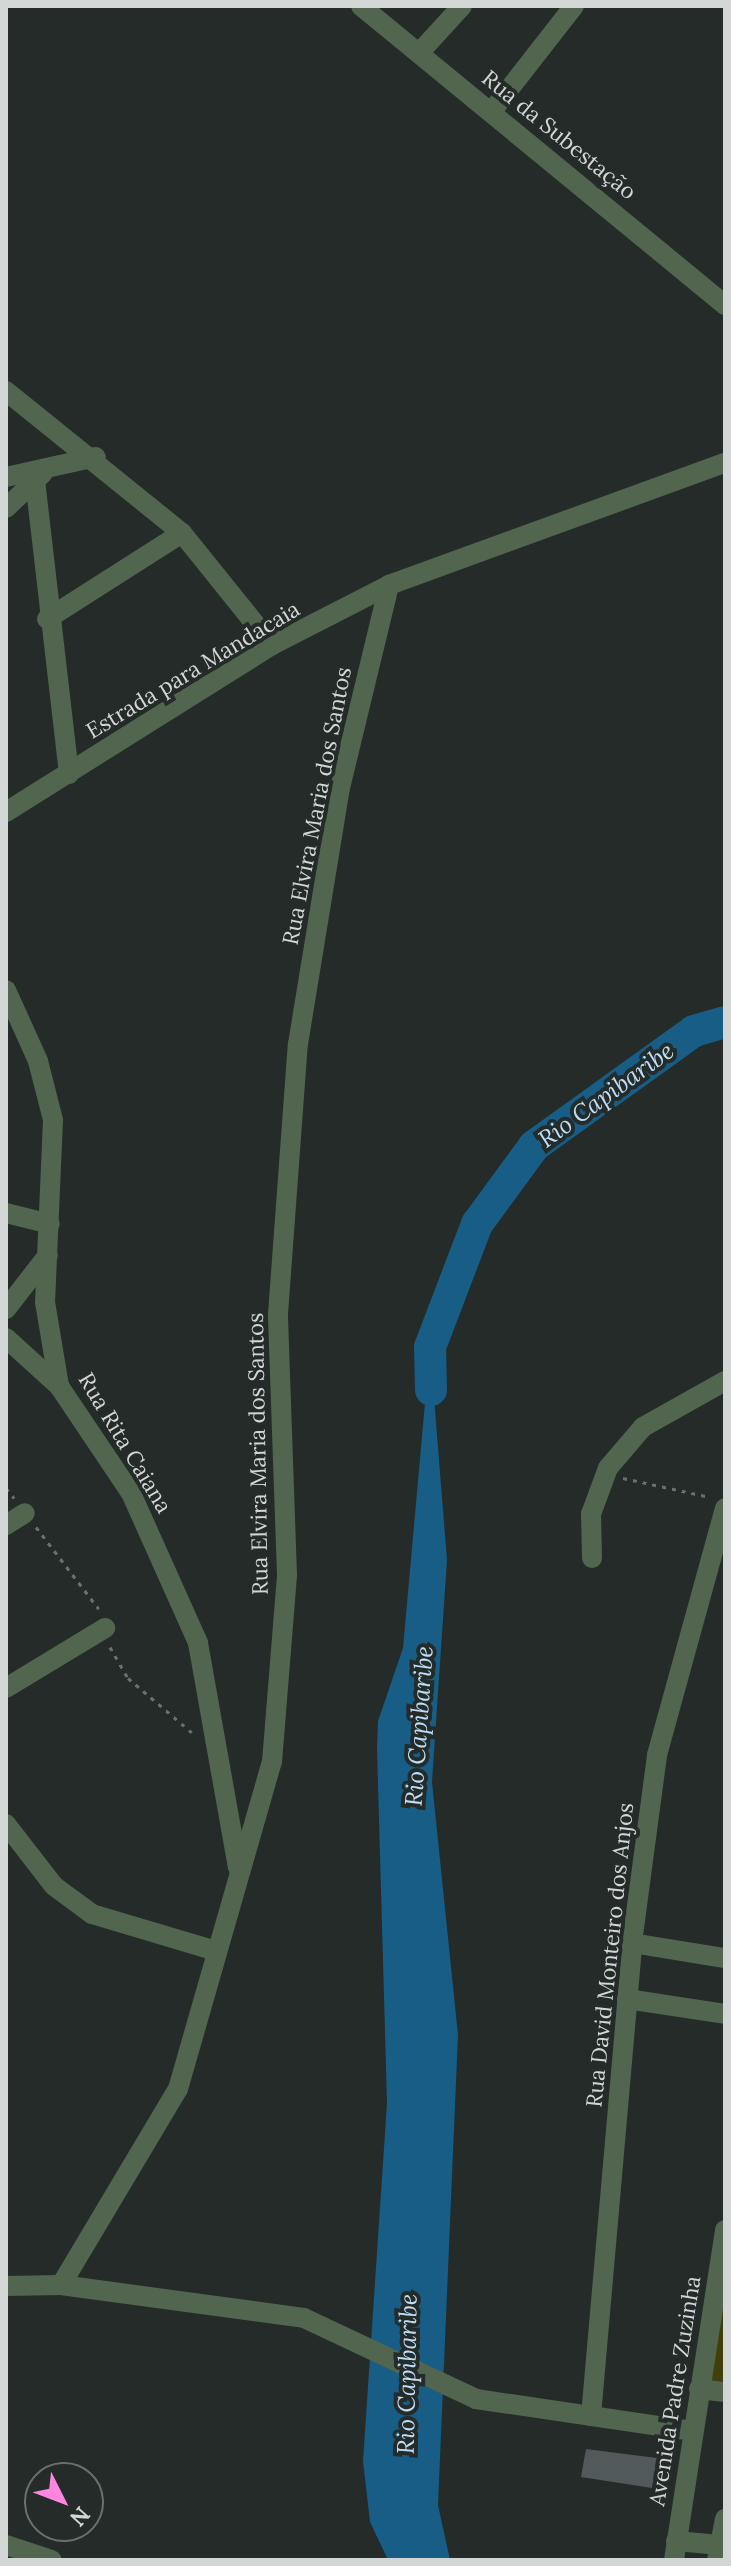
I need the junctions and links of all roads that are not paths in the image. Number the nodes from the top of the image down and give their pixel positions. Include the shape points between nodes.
1 (361, 6) edge
2 (462, 6) edge
3 (574, 6) edge
4 (420, 52) junction
5 (492, 111) junction
6 (725, 305) edge
7 (6, 391) edge
8 (96, 457) junction
9 (725, 463) edge
10 (43, 473) junction
11 (6, 477) edge
12 (6, 508) edge
13 (182, 533) junction
14 (389, 585) junction
15 (47, 619) junction
16 (272, 645) junction
17 (69, 774) junction
18 (6, 812) edge
19 (6, 990) edge
20 (6, 1213) edge
21 (50, 1224) junction
22 (48, 1255) junction
23 (6, 1309) edge
24 (6, 1338) edge
25 (725, 1381) edge
26 (59, 1386) junction
27 (725, 1508) edge
28 (25, 1513) dead end
29 (6, 1525) edge
30 (592, 1558) dead end
31 (105, 1628) dead end
32 (6, 1688) edge
33 (6, 1824) edge
34 (239, 1871) junction
35 (632, 1943) junction
36 (216, 1951) junction
37 (725, 1958) edge
38 (627, 1999) junction
39 (725, 2014) edge
40 (725, 2230) edge
41 (61, 2285) junction
42 (6, 2286) edge
43 (699, 2389) junction
44 (725, 2392) edge
45 (591, 2416) junction
46 (692, 2431) junction
47 (725, 2519) edge
48 (6, 2545) edge
49 (675, 2550) edge
50 (718, 2552) edge
51 (52, 2560) edge

1 - 4 street, Rua da Subestação
2 - 4 street
3 - 5 street
4 - 5 street, Rua da Subestação
5 - 6 street, Rua da Subestação
7 - 8 street
8 - 10 street
8 - 13 street
9 - 14 street, Estrada para Mandacaia
10 - 11 street
10 - 12 street
10 - 15 street
13 - 15 street
13 - 16 street
14 - 16 street, Estrada para Mandacaia
14 - 34 street, Rua Elvira Maria dos Santos via 340,788 298,1044 277,1358 287,1525 279,1717
15 - 17 street
16 - 17 street, Estrada para Mandacaia
17 - 18 street, Estrada para Mandacaia
19 - 21 street, Rua Rita Caiana via 49,1092
20 - 21 street
21 - 22 street, Rua Rita Caiana
22 - 23 street
22 - 26 street, Rua Rita Caiana via 46,1323
24 - 26 street
25 - 30 street via 643,1427 606,1474 591,1514
26 - 34 street, Rua Rita Caiana via 142,1514 198,1643
27 - 35 street, Rua David Monteiro dos Anjos via 662,1730
28 - 29 street
31 - 32 street
33 - 36 street via 54,1886 92,1914
34 - 36 street, Rua Elvira Maria dos Santos
35 - 37 street
35 - 38 street, Rua David Monteiro dos Anjos
36 - 41 street, Rua Elvira Maria dos Santos via 166,2115 94,2220
38 - 39 street
38 - 45 street, Rua David Monteiro dos Anjos
40 - 43 street, Avenida Padre Zuzinha
41 - 42 street
41 - 45 street via 329,2325 476,2399
43 - 44 street
43 - 46 street, Avenida Padre Zuzinha
45 - 46 street
46 - 49 street, Avenida Padre Zuzinha
47 - 50 street
48 - 51 street
49 - 50 street

